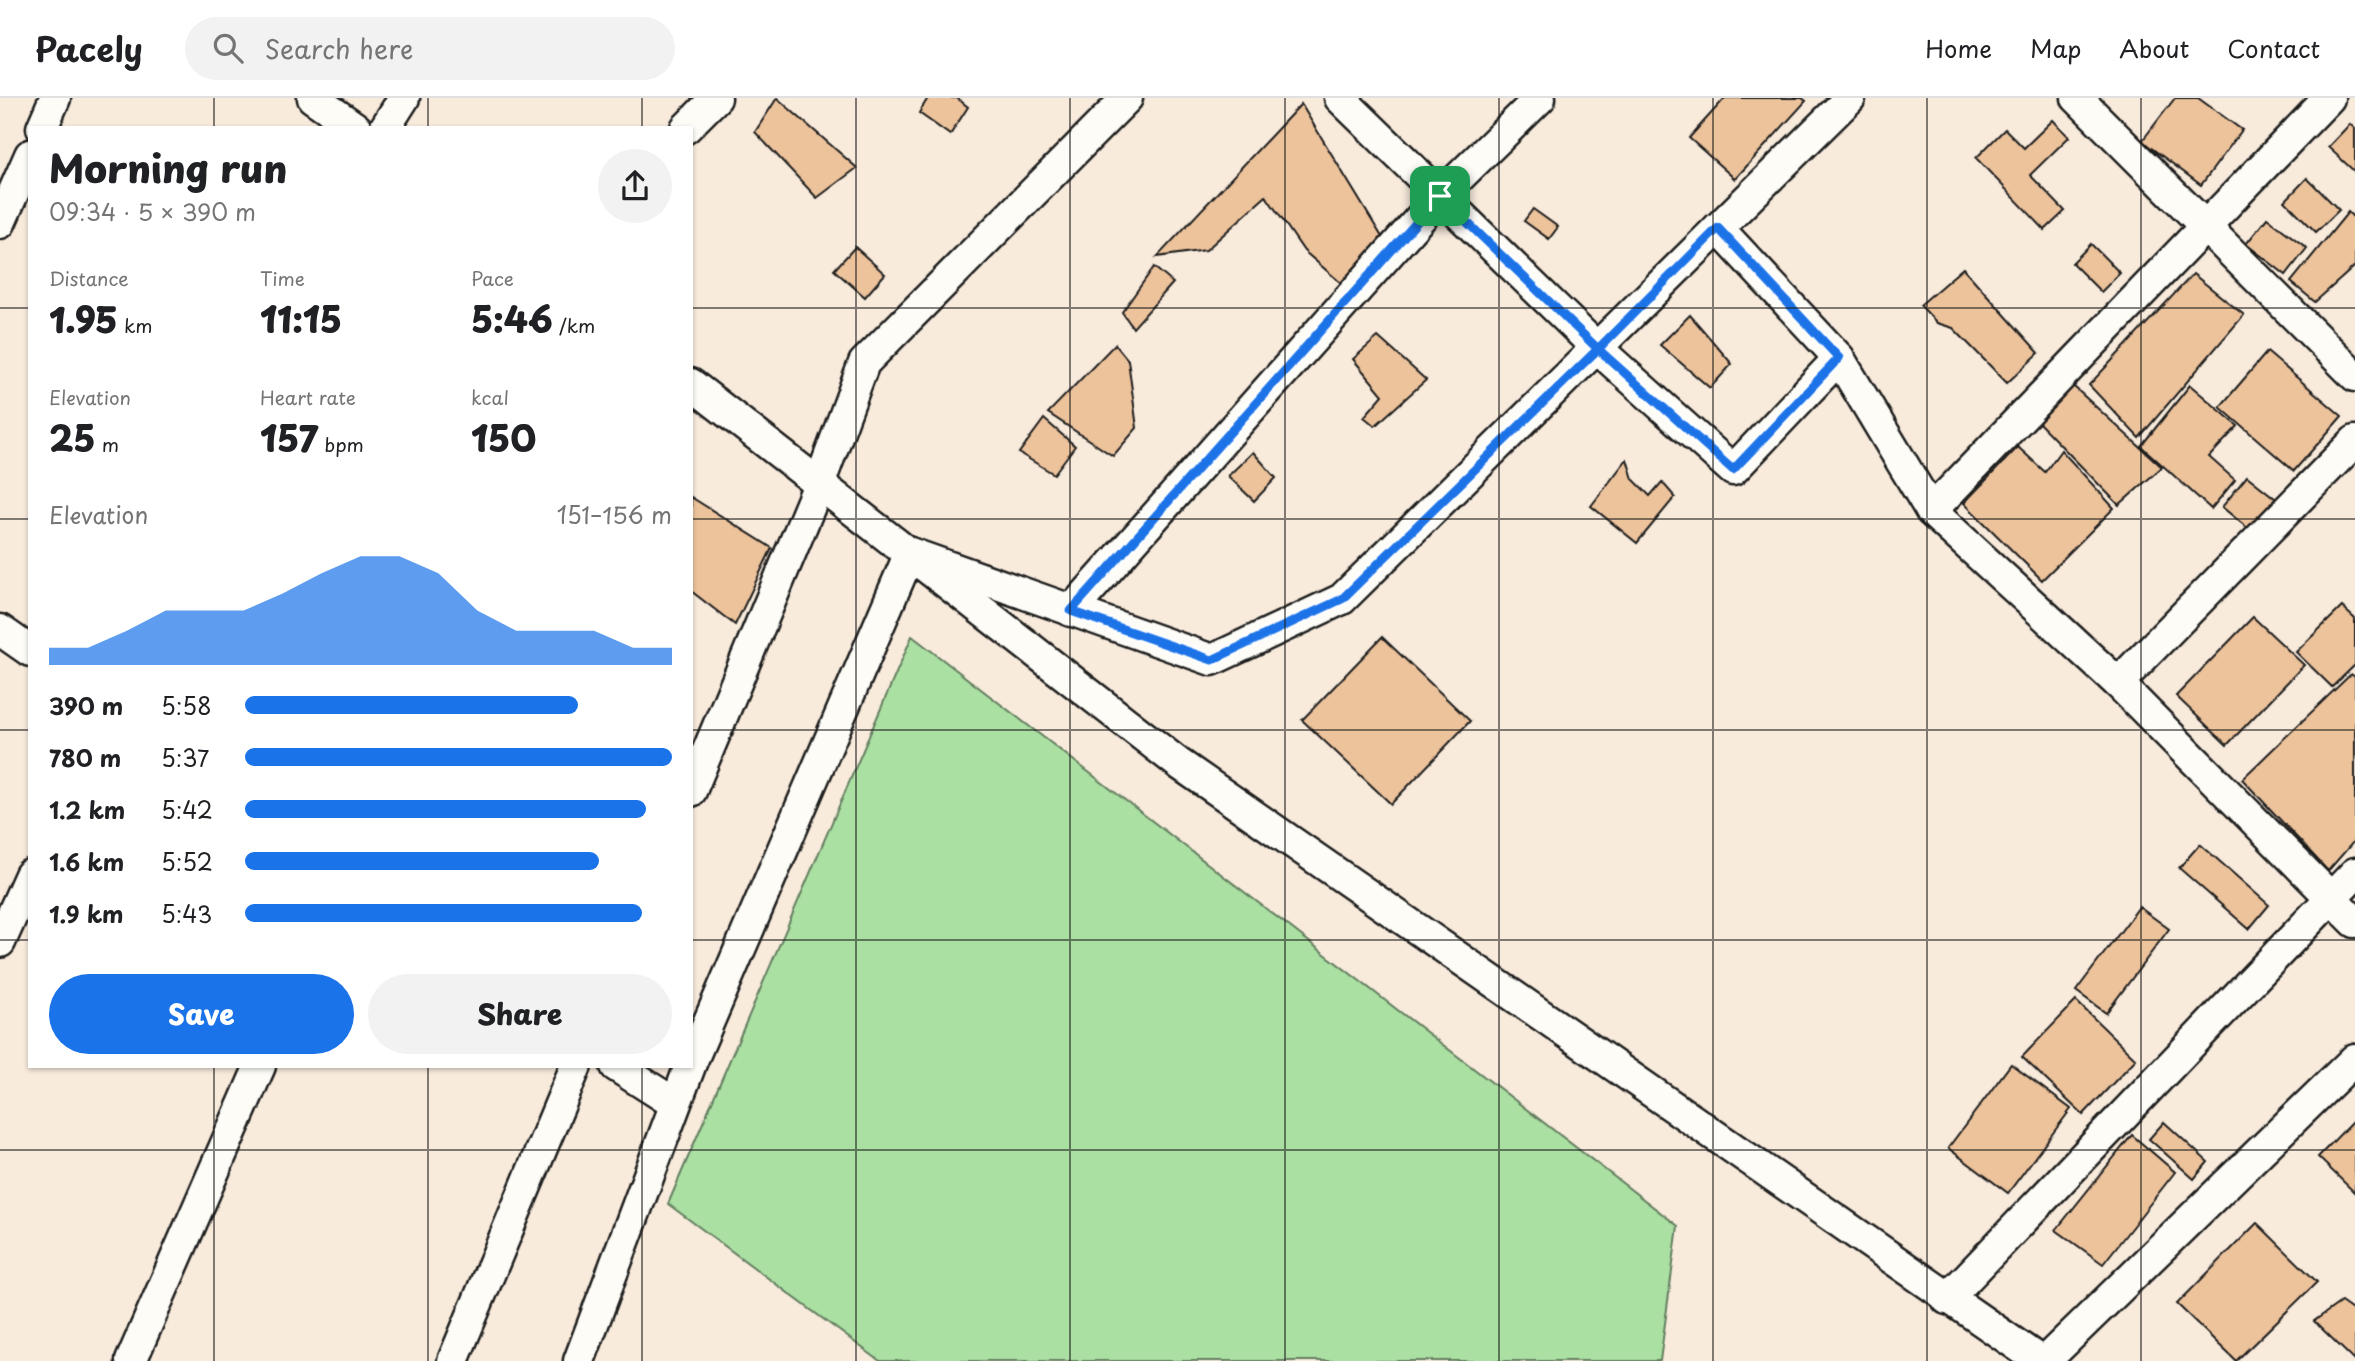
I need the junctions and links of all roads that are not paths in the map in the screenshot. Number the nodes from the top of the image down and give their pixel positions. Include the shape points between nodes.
1 (55, 98) edge
2 (313, 98) edge
3 (404, 98) edge
4 (716, 98) edge
5 (1127, 98) edge
6 (1340, 98) edge
7 (1540, 98) edge
8 (1850, 98) edge
9 (2077, 98) edge
10 (2329, 98) edge
11 (43, 126) edge
12 (353, 126) edge
13 (386, 126) edge
14 (688, 126) edge
15 (28, 160) edge
16 (1440, 196) junction
17 (0, 223) edge
18 (2205, 226) junction
19 (1718, 228) junction
20 (1598, 349) junction
21 (1839, 358) junction
22 (2355, 376) edge
23 (693, 386) edge
24 (2355, 441) edge
25 (820, 482) junction
26 (1931, 511) junction
27 (910, 553) junction
28 (1071, 611) junction
29 (0, 630) edge
30 (28, 650) edge
31 (2118, 683) junction
32 (693, 786) edge
33 (2355, 873) edge
34 (28, 879) edge
35 (2332, 897) junction
36 (2355, 922) edge
37 (0, 942) edge
38 (693, 1059) edge
39 (2355, 1059) edge
40 (259, 1068) edge
41 (575, 1068) edge
42 (619, 1068) edge
43 (689, 1068) edge
44 (674, 1103) junction
45 (1947, 1299) junction
46 (131, 1361) edge
47 (453, 1361) edge
48 (579, 1361) edge
49 (2043, 1361) edge

1 - 11 street
2 - 12 street
3 - 13 street
4 - 14 street
5 - 25 street via 864,363
6 - 16 street
7 - 16 street
8 - 19 street
9 - 18 street
10 - 18 street
15 - 17 street
16 - 20 street
16 - 28 street
18 - 22 street
18 - 26 street
19 - 20 street
19 - 21 street
20 - 21 street via 1733,470
20 - 28 street via 1342,599 1212,660
21 - 26 street
23 - 25 street
24 - 31 street
25 - 27 street
25 - 32 street
26 - 31 street
27 - 28 street
27 - 38 street
27 - 45 street via 1178,763
29 - 30 street
31 - 35 street
33 - 35 street
34 - 37 street
35 - 36 street
35 - 45 street
39 - 49 street
40 - 46 street
41 - 47 street
42 - 44 street
43 - 44 street
44 - 48 street
45 - 49 street

